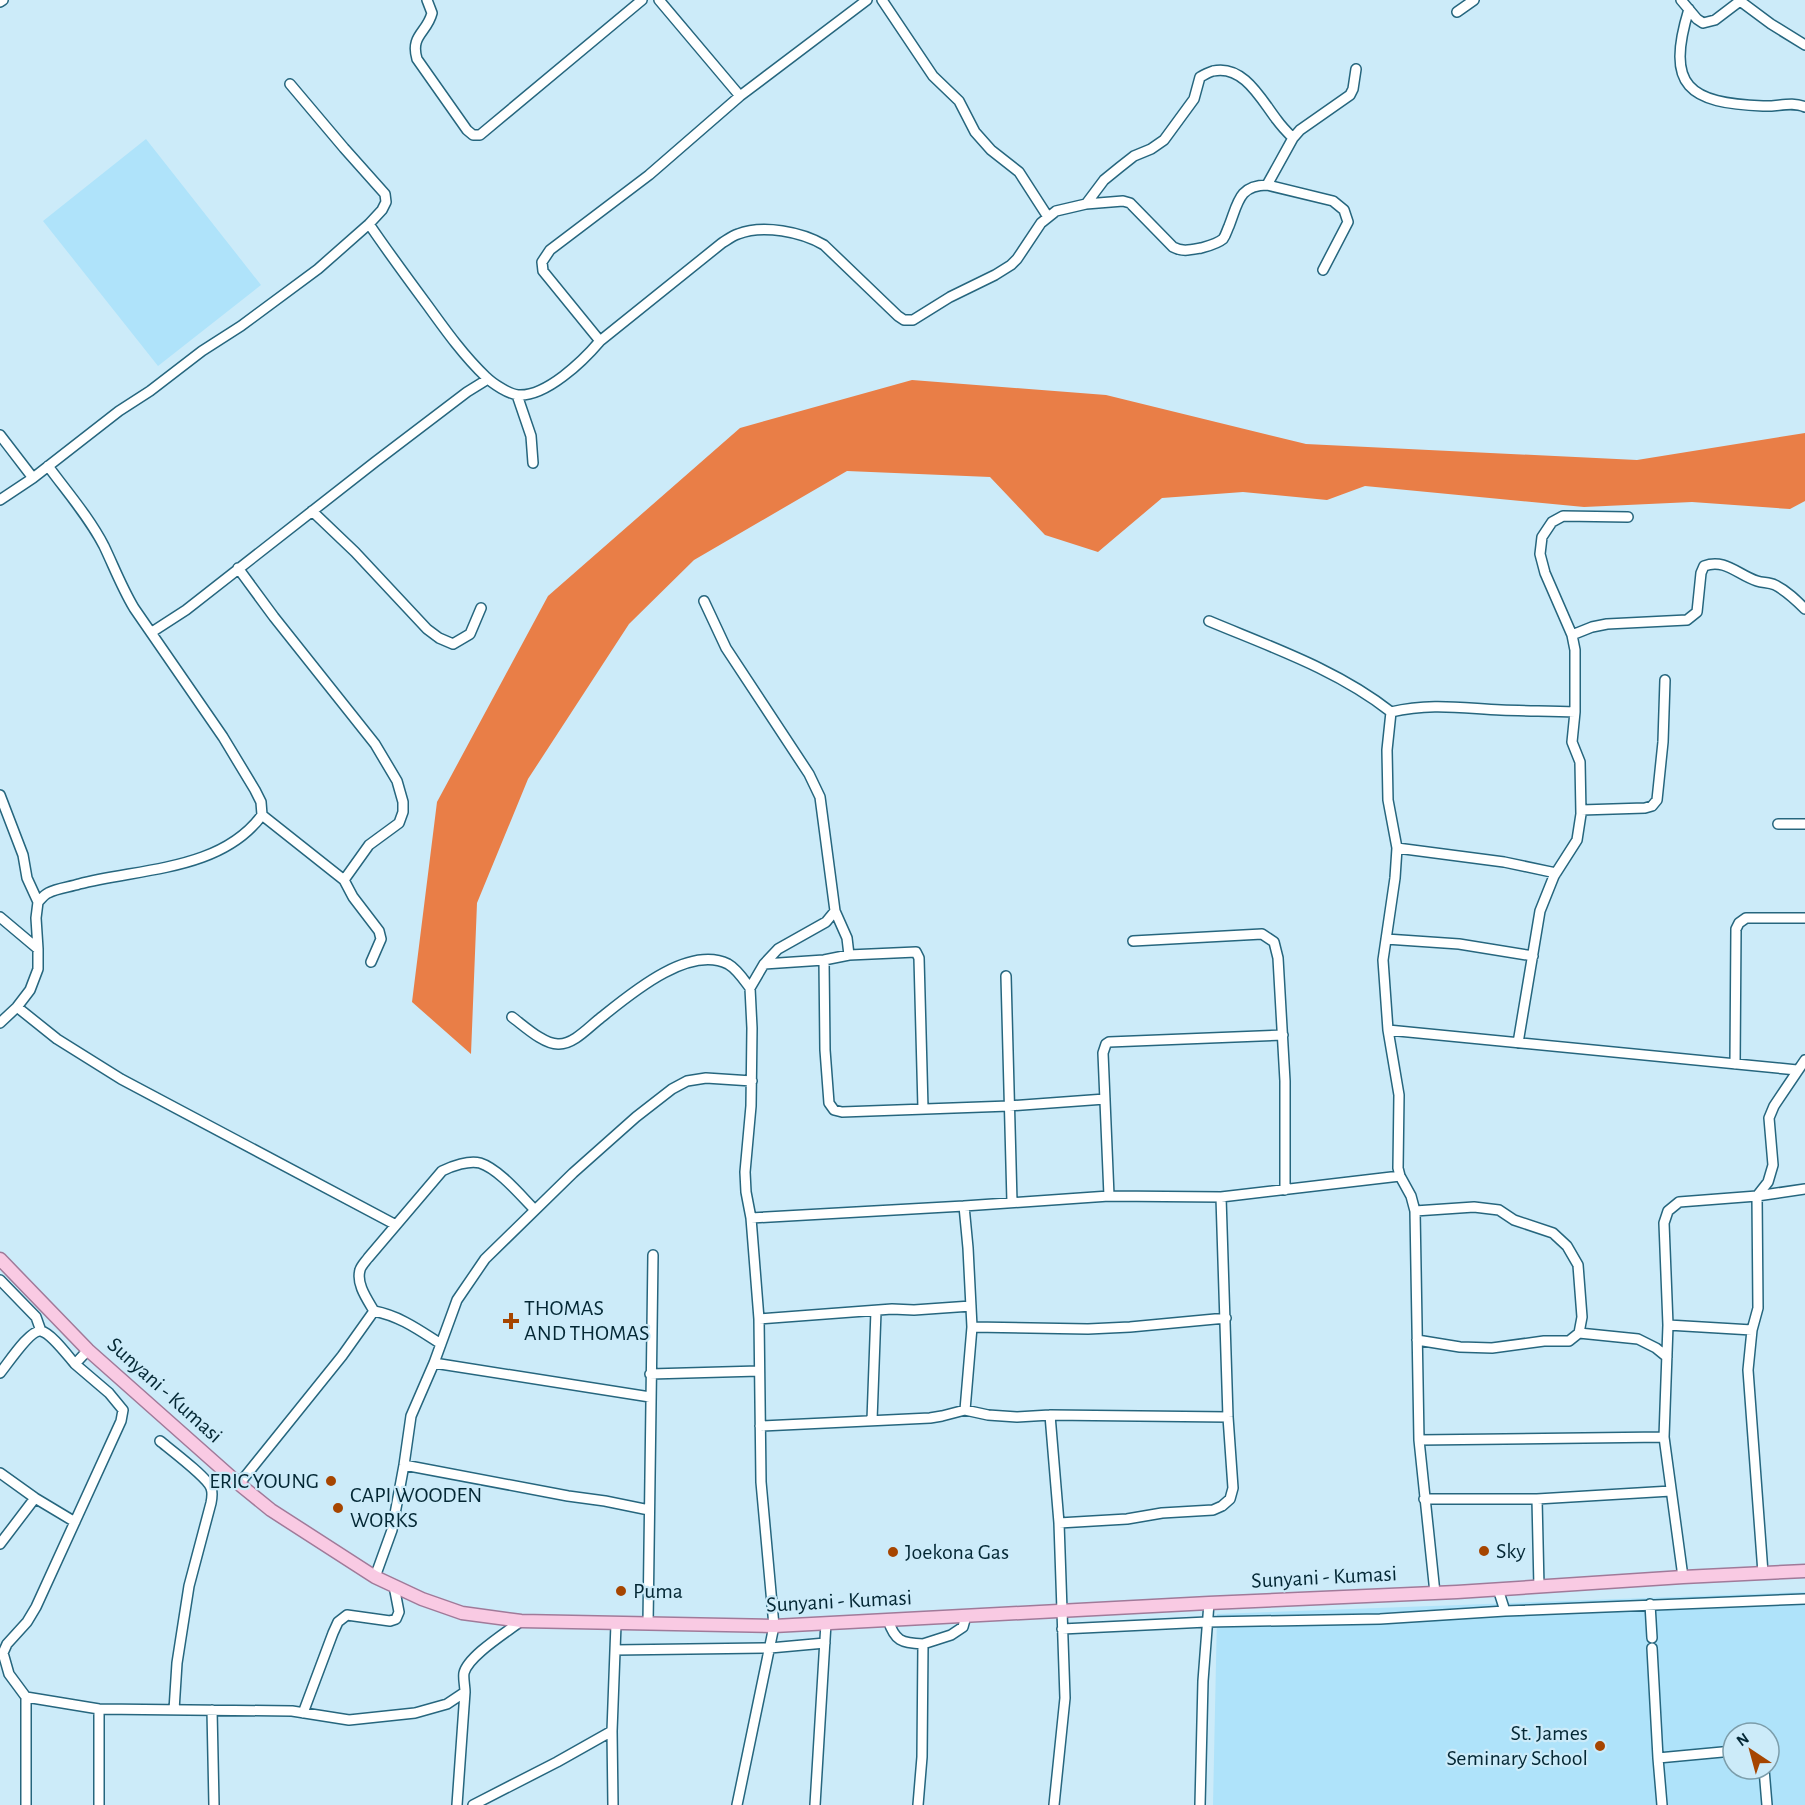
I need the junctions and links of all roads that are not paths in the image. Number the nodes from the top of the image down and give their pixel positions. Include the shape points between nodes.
1 (427, 0) edge
2 (642, 0) edge
3 (659, 0) edge
4 (867, 0) edge
5 (882, 0) edge
6 (1474, 0) edge
7 (1681, 0) edge
8 (1741, 0) edge
9 (1689, 9) junction
10 (1457, 12) dead end
11 (1805, 45) edge
12 (1356, 69) dead end
13 (290, 84) dead end
14 (740, 96) junction
15 (1805, 107) edge
16 (1293, 138) junction
17 (1267, 185) junction
18 (1086, 204) junction
19 (1047, 217) junction
20 (369, 224) junction
21 (1323, 270) dead end
22 (600, 341) junction
23 (488, 379) junction
24 (517, 395) junction
25 (0, 435) edge
26 (533, 463) dead end
27 (48, 466) junction
28 (33, 478) junction
29 (0, 500) edge
30 (312, 511) junction
31 (1628, 517) dead end
32 (238, 568) junction
33 (704, 601) dead end
34 (481, 608) dead end
35 (1805, 609) edge
36 (1209, 621) dead end
37 (152, 632) junction
38 (1572, 635) junction
39 (1665, 680) dead end
40 (1391, 712) junction
41 (1575, 712) junction
42 (0, 795) edge
43 (1581, 810) junction
44 (262, 815) junction
45 (1778, 824) dead end
46 (1805, 824) edge
47 (1397, 848) junction
48 (1556, 873) junction
49 (344, 880) junction
50 (38, 902) junction
51 (835, 911) junction
52 (0, 917) edge
53 (1805, 918) edge
54 (1386, 939) junction
55 (1133, 941) dead end
56 (38, 950) junction
57 (849, 955) junction
58 (1533, 956) junction
59 (824, 960) junction
60 (371, 962) dead end
61 (764, 964) junction
62 (1006, 976) dead end
63 (750, 988) junction
64 (17, 1007) junction
65 (512, 1017) dead end
66 (0, 1023) edge
67 (1388, 1030) junction
68 (1282, 1035) junction
69 (1518, 1042) junction
70 (1805, 1060) edge
71 (1735, 1064) junction
72 (1797, 1070) junction
73 (752, 1081) junction
74 (1105, 1099) junction
75 (1009, 1106) junction
76 (923, 1108) junction
77 (1400, 1176) junction
78 (1805, 1189) edge
79 (1285, 1190) junction
80 (1109, 1196) junction
81 (1757, 1196) junction
82 (1221, 1197) junction
83 (1012, 1202) junction
84 (964, 1206) junction
85 (535, 1210) junction
86 (1415, 1211) junction
87 (751, 1218) junction
88 (396, 1225) junction
89 (652, 1255) dead end
90 (0, 1259) edge
91 (0, 1280) edge
92 (971, 1306) junction
93 (374, 1311) junction
94 (876, 1311) junction
95 (1226, 1318) junction
96 (759, 1319) junction
97 (1668, 1325) junction
98 (972, 1327) junction
99 (1752, 1330) junction
100 (41, 1331) junction
101 (1579, 1333) junction
102 (1417, 1340) junction
103 (441, 1344) junction
104 (88, 1350) junction
105 (1667, 1357) junction
106 (434, 1363) junction
107 (75, 1364) junction
108 (759, 1371) junction
109 (0, 1373) edge
110 (650, 1374) junction
111 (650, 1397) junction
112 (965, 1410) junction
113 (1050, 1415) junction
114 (1228, 1417) junction
115 (872, 1420) junction
116 (760, 1426) junction
117 (1664, 1437) junction
118 (1419, 1440) junction
119 (160, 1441) dead end
120 (404, 1465) junction
121 (0, 1473) edge
122 (238, 1484) junction
123 (1671, 1491) junction
124 (35, 1498) junction
125 (1424, 1499) junction
126 (1537, 1499) junction
127 (649, 1510) junction
128 (75, 1522) junction
129 (1059, 1523) junction
130 (0, 1545) edge
131 (1805, 1571) edge
132 (1763, 1573) junction
133 (375, 1577) junction
134 (1683, 1577) junction
135 (394, 1586) junction
136 (1539, 1587) junction
137 (1498, 1589) junction
138 (1435, 1593) junction
139 (1805, 1599) edge
140 (1209, 1603) junction
141 (1650, 1604) junction
142 (1061, 1611) junction
143 (1505, 1611) junction
144 (966, 1616) junction
145 (888, 1620) junction
146 (521, 1621) junction
147 (1207, 1622) junction
148 (826, 1623) junction
149 (616, 1624) junction
150 (648, 1624) junction
151 (774, 1626) junction
152 (1062, 1629) junction
153 (825, 1643) junction
154 (923, 1644) junction
155 (770, 1648) junction
156 (615, 1650) junction
157 (465, 1692) junction
158 (26, 1697) junction
159 (99, 1709) junction
160 (174, 1710) junction
161 (212, 1710) junction
162 (303, 1713) junction
163 (612, 1731) junction
164 (1721, 1752) edge
165 (1658, 1758) junction
166 (1765, 1781) edge
167 (26, 1805) edge
168 (99, 1805) edge
169 (214, 1805) edge
170 (457, 1805) edge
171 (473, 1805) edge
172 (613, 1805) edge
173 (737, 1805) edge
174 (815, 1805) edge
175 (918, 1805) edge
176 (1054, 1805) edge
177 (1200, 1805) edge
178 (1662, 1805) edge
179 (1767, 1805) edge

1 - 2 street via 432,13 415,41 417,59 473,135 480,135
3 - 14 street
4 - 14 street
5 - 19 street via 933,76 959,101 975,132 1019,172
6 - 10 street
7 - 9 street
8 - 9 street via 1709,23 1703,23
8 - 11 street
9 - 15 street via 1680,68 1691,88 1714,101
12 - 16 street via 1350,95
13 - 20 street via 385,194 382,210
14 - 22 street via 649,175 550,250 542,262 543,271
16 - 17 street
16 - 18 street via 1243,78 1229,71 1214,71 1200,77 1194,99 1164,140 1112,173
17 - 18 street via 1256,185 1241,195 1221,240 1187,250 1173,247 1130,203
17 - 21 street via 1333,201 1344,210 1348,222
18 - 19 street
19 - 22 street via 1011,265 909,321 897,316 816,240 772,229 750,230 722,243
20 - 23 street via 458,347
20 - 27 street via 287,294 202,351
22 - 24 street via 574,369 553,383
23 - 24 street
23 - 30 street
24 - 26 street via 531,436
25 - 28 street
27 - 28 street
27 - 37 street via 104,545 122,587
28 - 29 street
30 - 32 street
30 - 34 street via 439,638 453,644 470,634
31 - 38 street via 1563,516 1552,522 1542,537 1540,555 1545,573
32 - 37 street
32 - 49 street via 375,744 397,781 403,802 399,823 369,845
33 - 51 street via 726,648 820,797
35 - 38 street via 1773,584 1713,562 1704,566 1697,612 1687,620 1607,624
36 - 40 street via 1333,675
37 - 44 street via 255,790
38 - 41 street
39 - 43 street via 1657,800 1645,808
40 - 41 street via 1437,706
40 - 47 street via 1388,800
41 - 43 street via 1572,742 1580,762
42 - 50 street
43 - 48 street via 1577,840
44 - 49 street
44 - 50 street via 234,842 196,859 48,893
45 - 46 street
47 - 48 street
47 - 54 street
48 - 58 street via 1540,911
49 - 60 street via 379,931 381,939
50 - 56 street
51 - 57 street via 847,938
51 - 61 street via 826,922 778,949
52 - 56 street
53 - 71 street via 1746,918 1736,929
54 - 58 street via 1459,944
54 - 67 street
55 - 68 street via 1262,934 1274,942 1278,958
56 - 64 street via 38,969 30,990
57 - 59 street
57 - 76 street via 915,952 920,958
58 - 69 street
59 - 61 street
59 - 76 street via 829,1103 842,1112
61 - 63 street
62 - 75 street
63 - 65 street via 727,963 708,960 685,964 641,986 561,1045 531,1032
63 - 73 street
64 - 66 street
64 - 88 street via 57,1039 121,1079
67 - 69 street
67 - 77 street via 1399,1095
68 - 74 street via 1109,1042 1103,1053
68 - 79 street
69 - 71 street
70 - 72 street
71 - 72 street
72 - 81 street via 1769,1118 1773,1165 1768,1182
73 - 85 street via 706,1078 672,1089 611,1138
73 - 87 street via 745,1172
74 - 75 street
74 - 80 street
75 - 76 street
75 - 83 street
77 - 79 street
77 - 86 street
78 - 81 street
79 - 82 street
80 - 82 street
80 - 83 street
81 - 97 street via 1679,1202 1668,1211 1664,1223
81 - 99 street via 1758,1308
82 - 95 street
83 - 84 street
84 - 87 street
84 - 92 street
85 - 88 street via 496,1172 478,1163 442,1171
85 - 103 street via 485,1259 457,1300
86 - 101 street via 1474,1207 1499,1210 1514,1220 1553,1233 1567,1246 1578,1265 1582,1317
86 - 102 street
87 - 96 street
88 - 93 street via 360,1270 362,1290
89 - 110 street
90 - 104 main road, Sunyani - Kumasi
91 - 100 street via 36,1317
92 - 94 street
92 - 98 street
93 - 103 street via 409,1323
93 - 122 street
94 - 96 street
94 - 115 street
95 - 98 street via 1088,1329
95 - 114 street
96 - 108 street
97 - 99 street
97 - 105 street
98 - 112 street
99 - 132 street via 1748,1370
100 - 107 street
100 - 109 street via 29,1336
101 - 102 street via 1569,1341 1492,1348
101 - 105 street via 1638,1339
102 - 118 street
103 - 106 street
104 - 107 street
104 - 122 main road, Sunyani - Kumasi
105 - 117 street
106 - 111 street
106 - 120 street via 411,1416
107 - 128 street via 123,1410
108 - 110 street
108 - 116 street
110 - 111 street
111 - 127 street
112 - 113 street via 1002,1417
112 - 115 street via 930,1418
113 - 114 street
113 - 129 street
114 - 129 street via 1233,1488 1230,1499 1222,1506 1127,1520
115 - 116 street
116 - 151 street
117 - 118 street
117 - 123 street
118 - 125 street
119 - 160 street via 212,1489 189,1586
120 - 127 street
120 - 133 street via 392,1530
121 - 124 street
122 - 133 main road, Sunyani - Kumasi
123 - 126 street
123 - 134 street
124 - 128 street
124 - 130 street
125 - 126 street
125 - 138 street
126 - 136 street
127 - 150 street
128 - 158 street via 36,1607 3,1653 9,1674
129 - 142 street
131 - 132 main road, Sunyani - Kumasi
132 - 134 main road, Sunyani - Kumasi
133 - 135 main road, Sunyani - Kumasi
134 - 136 main road, Sunyani - Kumasi
135 - 146 main road, Sunyani - Kumasi via 462,1613
135 - 162 street via 399,1612 396,1619 347,1615 338,1622
136 - 137 main road, Sunyani - Kumasi
137 - 138 main road, Sunyani - Kumasi
137 - 143 street
138 - 140 main road, Sunyani - Kumasi
139 - 141 street
140 - 142 main road, Sunyani - Kumasi
140 - 147 street
141 - 143 street
141 - 165 street
142 - 144 main road, Sunyani - Kumasi
142 - 152 street
143 - 147 street via 1380,1619
144 - 145 main road, Sunyani - Kumasi
144 - 154 street via 963,1627 951,1635
145 - 148 main road, Sunyani - Kumasi
145 - 154 street via 891,1631 901,1642
146 - 149 main road, Sunyani - Kumasi
146 - 157 street via 468,1665 464,1673
147 - 152 street
147 - 177 street
148 - 151 main road, Sunyani - Kumasi
148 - 153 street
149 - 150 main road, Sunyani - Kumasi
149 - 156 street
150 - 151 main road, Sunyani - Kumasi
151 - 155 street
152 - 176 street via 1065,1698
153 - 155 street
153 - 174 street
154 - 175 street
155 - 156 street
155 - 173 street
156 - 163 street
157 - 162 street via 447,1704 415,1713 349,1719
157 - 170 street
158 - 159 street
158 - 167 street
159 - 160 street
159 - 168 street
160 - 161 street
161 - 162 street
161 - 169 street
163 - 171 street
163 - 172 street
164 - 165 street
165 - 178 street
166 - 179 street

